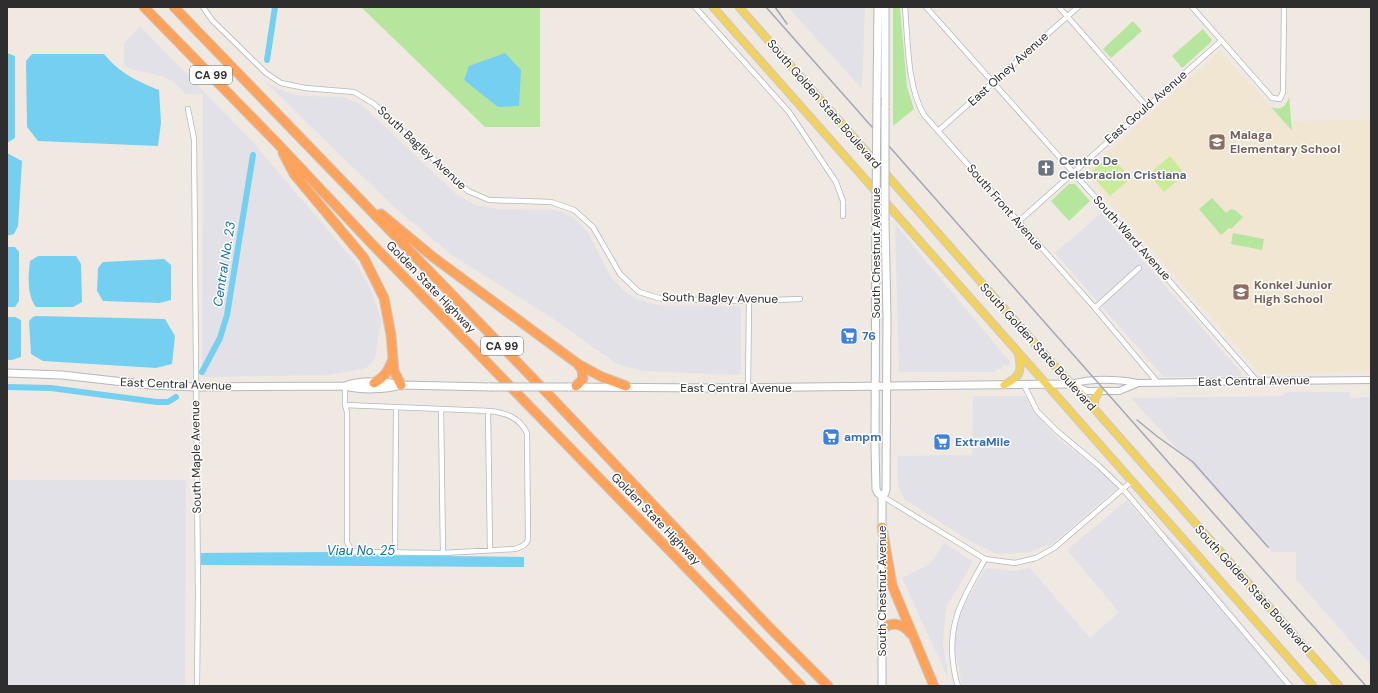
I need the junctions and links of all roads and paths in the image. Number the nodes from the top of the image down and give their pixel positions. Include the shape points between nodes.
1 (144, 7) edge
2 (174, 7) edge
3 (203, 7) edge
4 (695, 7) edge
5 (713, 7) edge
6 (738, 7) edge
7 (878, 7) edge
8 (885, 7) edge
9 (905, 7) edge
10 (926, 7) edge
11 (1059, 7) edge
12 (1078, 7) edge
13 (1192, 7) edge
14 (1284, 7) edge
15 (1067, 17) junction
16 (1222, 41) junction
17 (993, 83) junction
18 (1147, 107) junction
19 (188, 109) dead end
20 (938, 131) junction
21 (278, 143) junction
22 (1073, 173) junction
23 (345, 184) junction
24 (843, 216) dead end
25 (1018, 222) junction
26 (1139, 268) dead end
27 (800, 299) dead end
28 (749, 301) junction
29 (1095, 308) junction
30 (1018, 352) junction
31 (392, 361) junction
32 (578, 364) junction
33 (7, 373) edge
34 (1371, 380) edge
35 (1257, 381) junction
36 (374, 383) junction
37 (1138, 383) junction
38 (1158, 383) junction
39 (1071, 384) junction
40 (401, 385) junction
41 (1004, 385) junction
42 (1024, 385) junction
43 (1048, 385) junction
44 (345, 386) junction
45 (626, 386) junction
46 (876, 386) junction
47 (887, 386) junction
48 (195, 387) junction
49 (572, 387) junction
50 (748, 388) junction
51 (1100, 391) junction
52 (345, 405) junction
53 (396, 408) junction
54 (441, 409) junction
55 (1094, 409) junction
56 (488, 411) junction
57 (1132, 481) junction
58 (1123, 489) junction
59 (882, 496) junction
60 (882, 527) junction
61 (490, 550) junction
62 (395, 552) junction
63 (443, 553) junction
64 (985, 559) junction
65 (882, 630) junction
66 (913, 638) junction
67 (197, 686) edge
68 (801, 686) edge
69 (828, 686) edge
70 (882, 686) edge
71 (934, 686) edge
72 (958, 686) edge
73 (1290, 686) edge
74 (1313, 686) edge
75 (1339, 686) edge

1 - 21 highway, Golden State Highway / CA 99
2 - 23 highway, Golden State Highway / CA 99
3 - 28 street, South Bagley Avenue via 212,20 266,73 281,82 305,88 354,92 374,104 468,191 489,200 551,202 574,210 593,227 620,274 639,292 662,299
4 - 24 street via 789,112 836,182 843,201
5 - 30 main road, South Golden State Boulevard
6 - 39 main road, South Golden State Boulevard
7 - 46 main road, South Chestnut Avenue, bridge
8 - 47 main road, South Chestnut Avenue, bridge
9 - 20 street, South Front Avenue via 915,95 924,116
10 - 17 street, South Ward Avenue
11 - 15 street
12 - 15 street, East Olney Avenue
13 - 16 street
14 - 16 street via 1283,92 1280,99 1272,98
15 - 17 street, East Olney Avenue
15 - 18 street
16 - 18 street, East Gould Avenue
17 - 20 street, East Olney Avenue
17 - 22 street, South Ward Avenue
18 - 22 street, East Gould Avenue
19 - 48 street, South Maple Avenue via 194,139
20 - 25 street, South Front Avenue
21 - 31 highway via 294,174 364,258 384,298 391,335
21 - 68 highway, Golden State Highway / CA 99 via 372,244
22 - 25 street, East Gould Avenue
22 - 35 street, South Ward Avenue
23 - 32 highway via 433,257
23 - 69 highway, Golden State Highway / CA 99
25 - 29 street, South Front Avenue
26 - 29 street
27 - 28 street, South Bagley Avenue
28 - 50 street
29 - 38 street, South Front Avenue
30 - 41 main road via 1021,366 1019,373
30 - 43 main road, South Golden State Boulevard
31 - 36 highway via 387,373
31 - 40 highway
32 - 45 highway
32 - 49 highway via 583,379
33 - 48 main road, East Central Avenue via 62,375 150,385
34 - 35 street, East Central Avenue
35 - 38 street, East Central Avenue
36 - 40 main road, East Central Avenue
36 - 44 main road, East Central Avenue via 353,382
37 - 38 street, East Central Avenue
37 - 39 street, East Central Avenue via 1086,380
37 - 51 street, East Central Avenue via 1119,391
39 - 43 main road, East Central Avenue
39 - 51 street, East Central Avenue via 1087,391
39 - 55 main road, South Golden State Boulevard
40 - 44 main road, East Central Avenue via 389,388
40 - 49 main road, East Central Avenue, bridge
41 - 42 main road, East Central Avenue
41 - 47 main road, East Central Avenue
42 - 43 main road, East Central Avenue
42 - 58 street via 1037,411
43 - 57 main road, South Golden State Boulevard
44 - 48 main road, East Central Avenue
44 - 52 street
45 - 49 main road, East Central Avenue
45 - 50 main road, East Central Avenue
46 - 47 main road, East Central Avenue
46 - 50 main road, East Central Avenue
46 - 59 main road, South Chestnut Avenue via 876,489
47 - 59 main road, South Chestnut Avenue via 886,489
48 - 67 street, South Maple Avenue
51 - 55 main road via 1095,398
52 - 53 street
52 - 62 street via 349,548 357,552
53 - 54 street
53 - 62 street
54 - 56 street
54 - 63 street
55 - 75 main road, South Golden State Boulevard
56 - 61 street
56 - 61 street via 511,416 520,422 527,433 528,539 523,546
57 - 58 street
57 - 74 main road, South Golden State Boulevard
58 - 64 street via 1054,548 1036,558 1015,563
58 - 73 street
59 - 60 main road, South Chestnut Avenue
59 - 64 street
60 - 65 main road, South Chestnut Avenue
60 - 66 highway via 892,585
61 - 63 street
62 - 63 street
64 - 72 street via 959,608 953,627 952,651
65 - 66 highway via 890,624 901,625
65 - 70 main road, South Chestnut Avenue
66 - 71 highway

